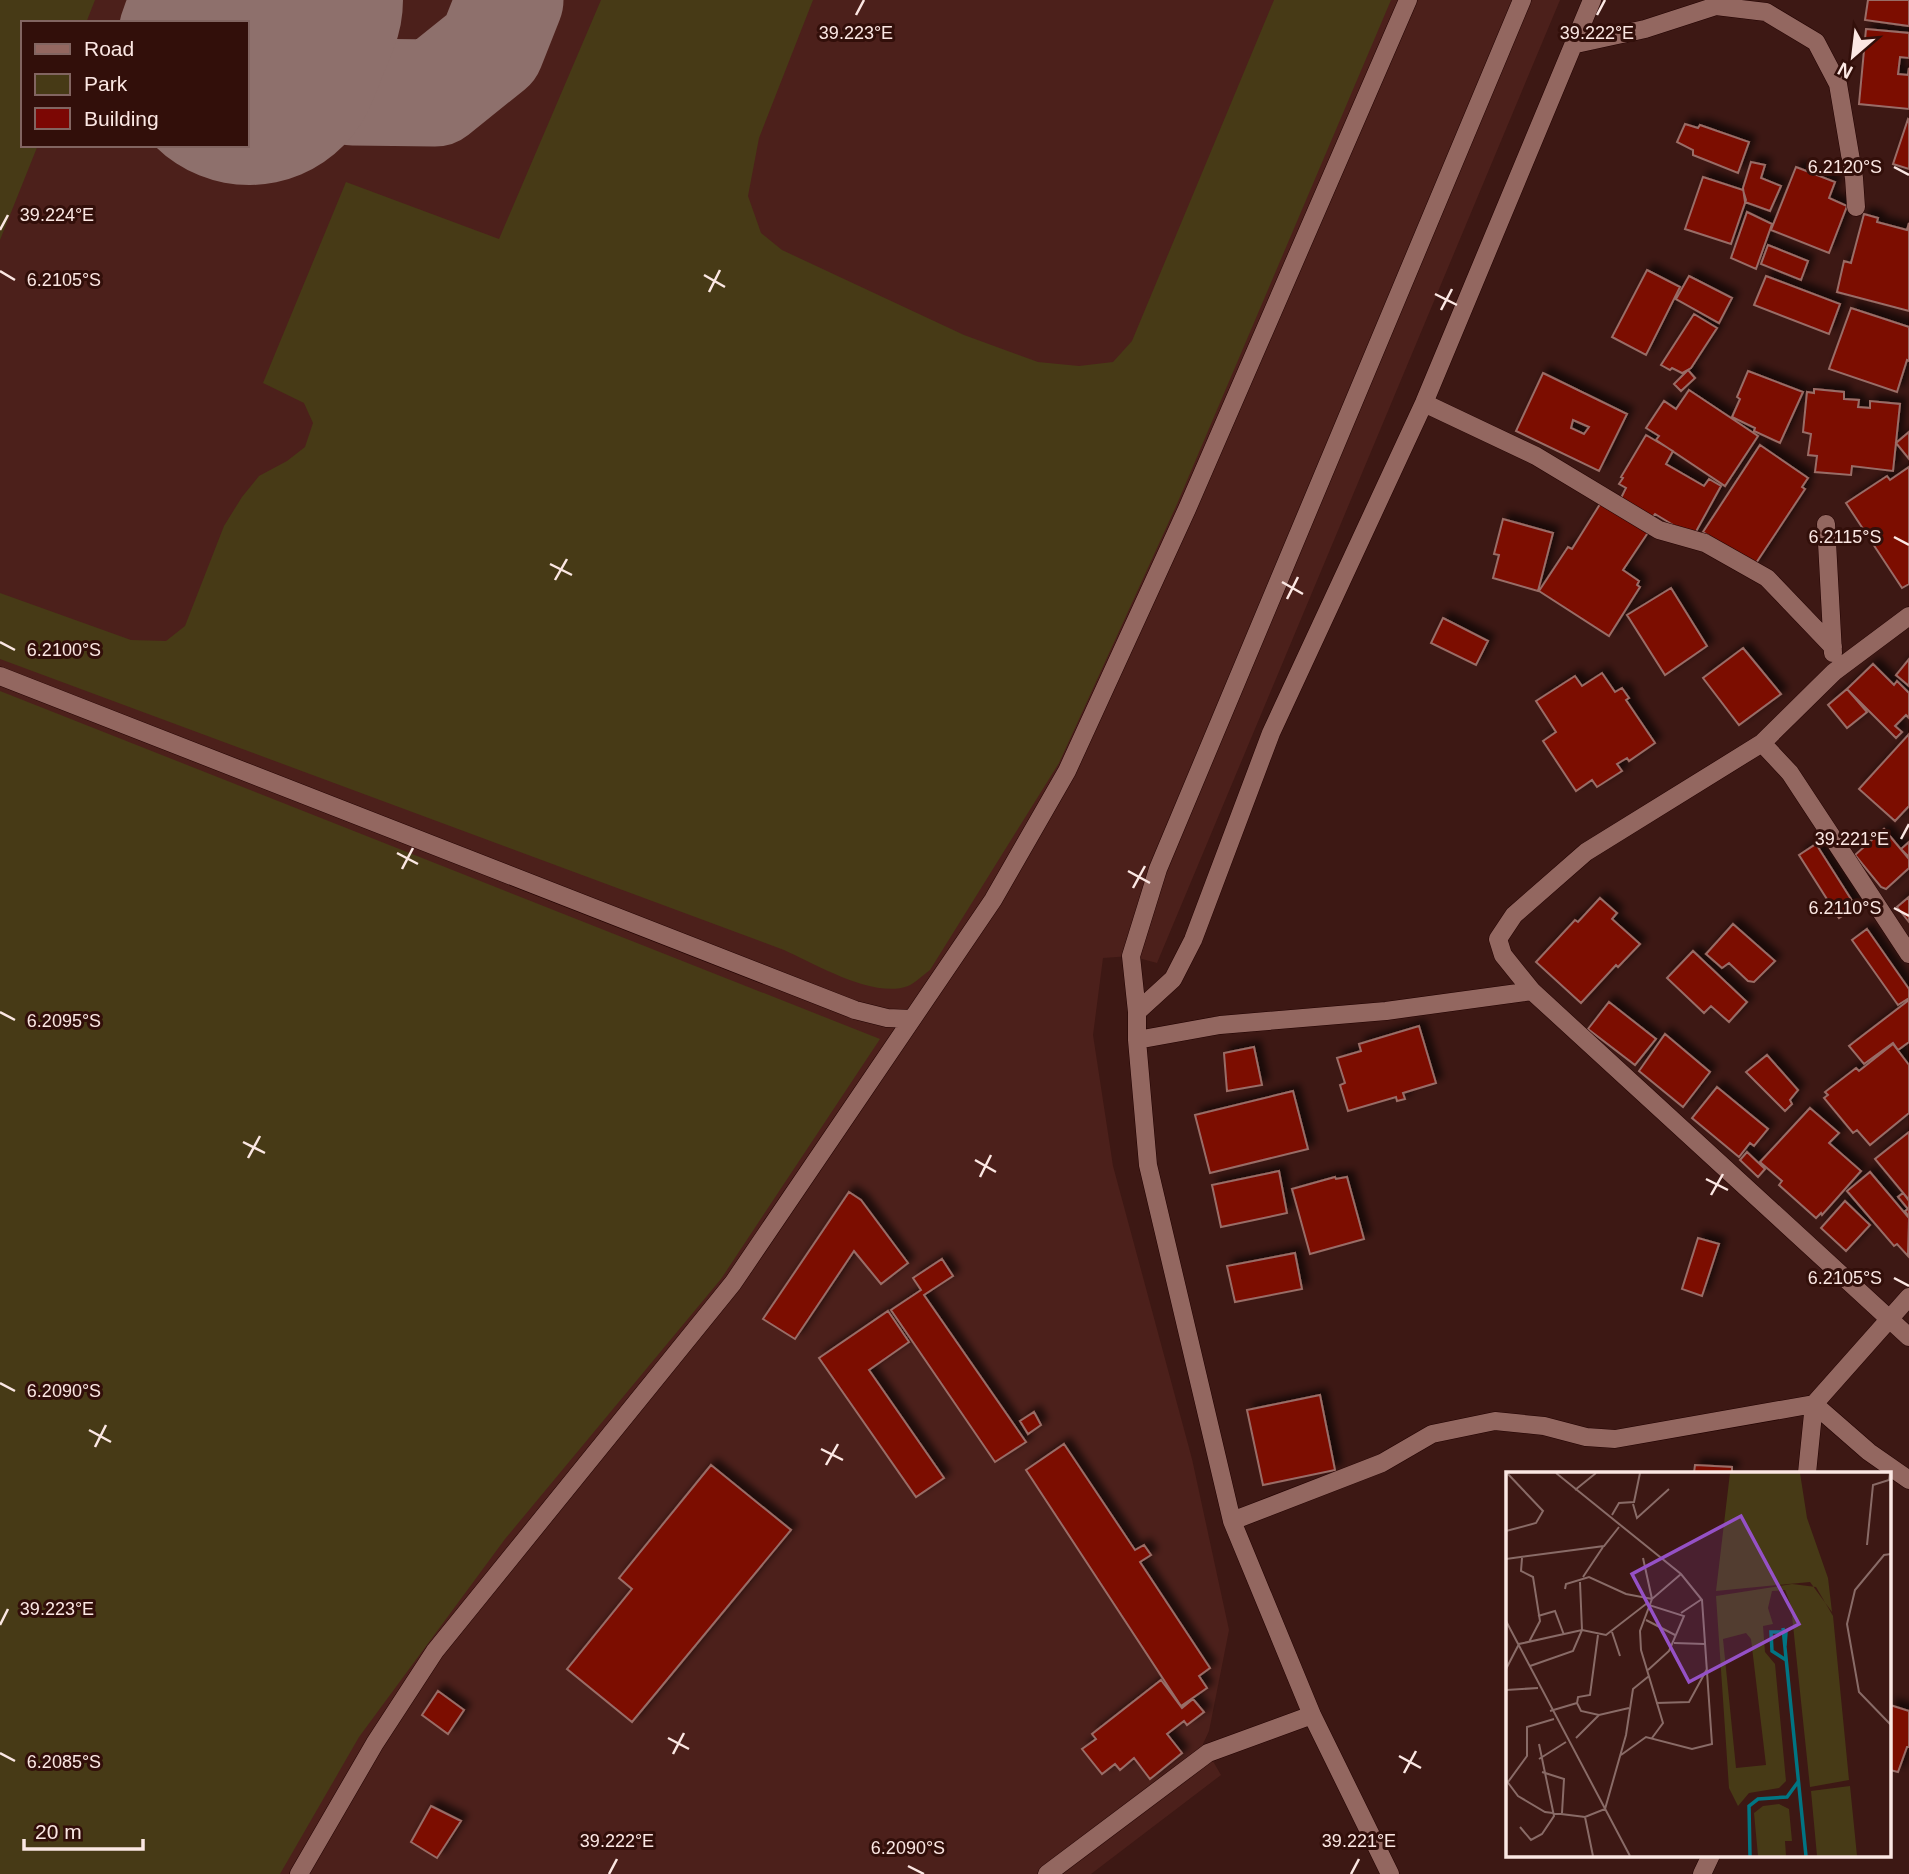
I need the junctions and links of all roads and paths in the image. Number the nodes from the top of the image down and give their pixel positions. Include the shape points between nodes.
1 (1408, 0) edge
2 (1522, 0) edge
3 (1592, 0) edge
4 (1718, 3) edge
5 (1576, 44) junction
6 (1856, 207) dead end
7 (1424, 403) junction
8 (1826, 524) dead end
9 (1909, 616) edge
10 (1833, 647) junction
11 (1834, 673) junction
12 (0, 676) edge
13 (1762, 743) junction
14 (1909, 954) edge
15 (1532, 991) junction
16 (1137, 1012) junction
17 (912, 1019) junction
18 (1137, 1040) junction
19 (1909, 1297) edge
20 (1890, 1318) junction
21 (1909, 1338) edge
22 (1814, 1404) junction
23 (1807, 1472) edge
24 (1909, 1480) edge
25 (1232, 1521) junction
26 (1312, 1715) junction
27 (1711, 1856) edge
28 (299, 1874) edge
29 (1047, 1874) edge
30 (1390, 1874) edge
31 (1702, 1874) edge

1 - 17 street via 1067,771 993,900
2 - 16 street via 1158,869 1131,956
3 - 5 street
4 - 5 street via 1645,29
4 - 6 street via 1766,12 1816,42 1838,85
5 - 7 street
7 - 10 street via 1536,456 1659,530 1705,543 1767,578
7 - 16 street via 1271,733 1193,940 1173,979
8 - 10 street
9 - 11 street
10 - 11 street
11 - 13 street
12 - 17 street via 855,1010
13 - 14 street via 1790,773
13 - 15 street via 1586,852 1514,915 1498,939 1503,955
15 - 18 street via 1387,1012 1220,1025
15 - 20 street
16 - 18 street
17 - 28 street via 733,1283 435,1651
18 - 25 street via 1148,1165
19 - 20 street
20 - 21 street
20 - 22 street
22 - 23 street
22 - 24 street
22 - 25 street via 1615,1438 1495,1421 1432,1434 1382,1463
25 - 26 street
26 - 29 street via 1208,1753
26 - 30 street
27 - 31 street

